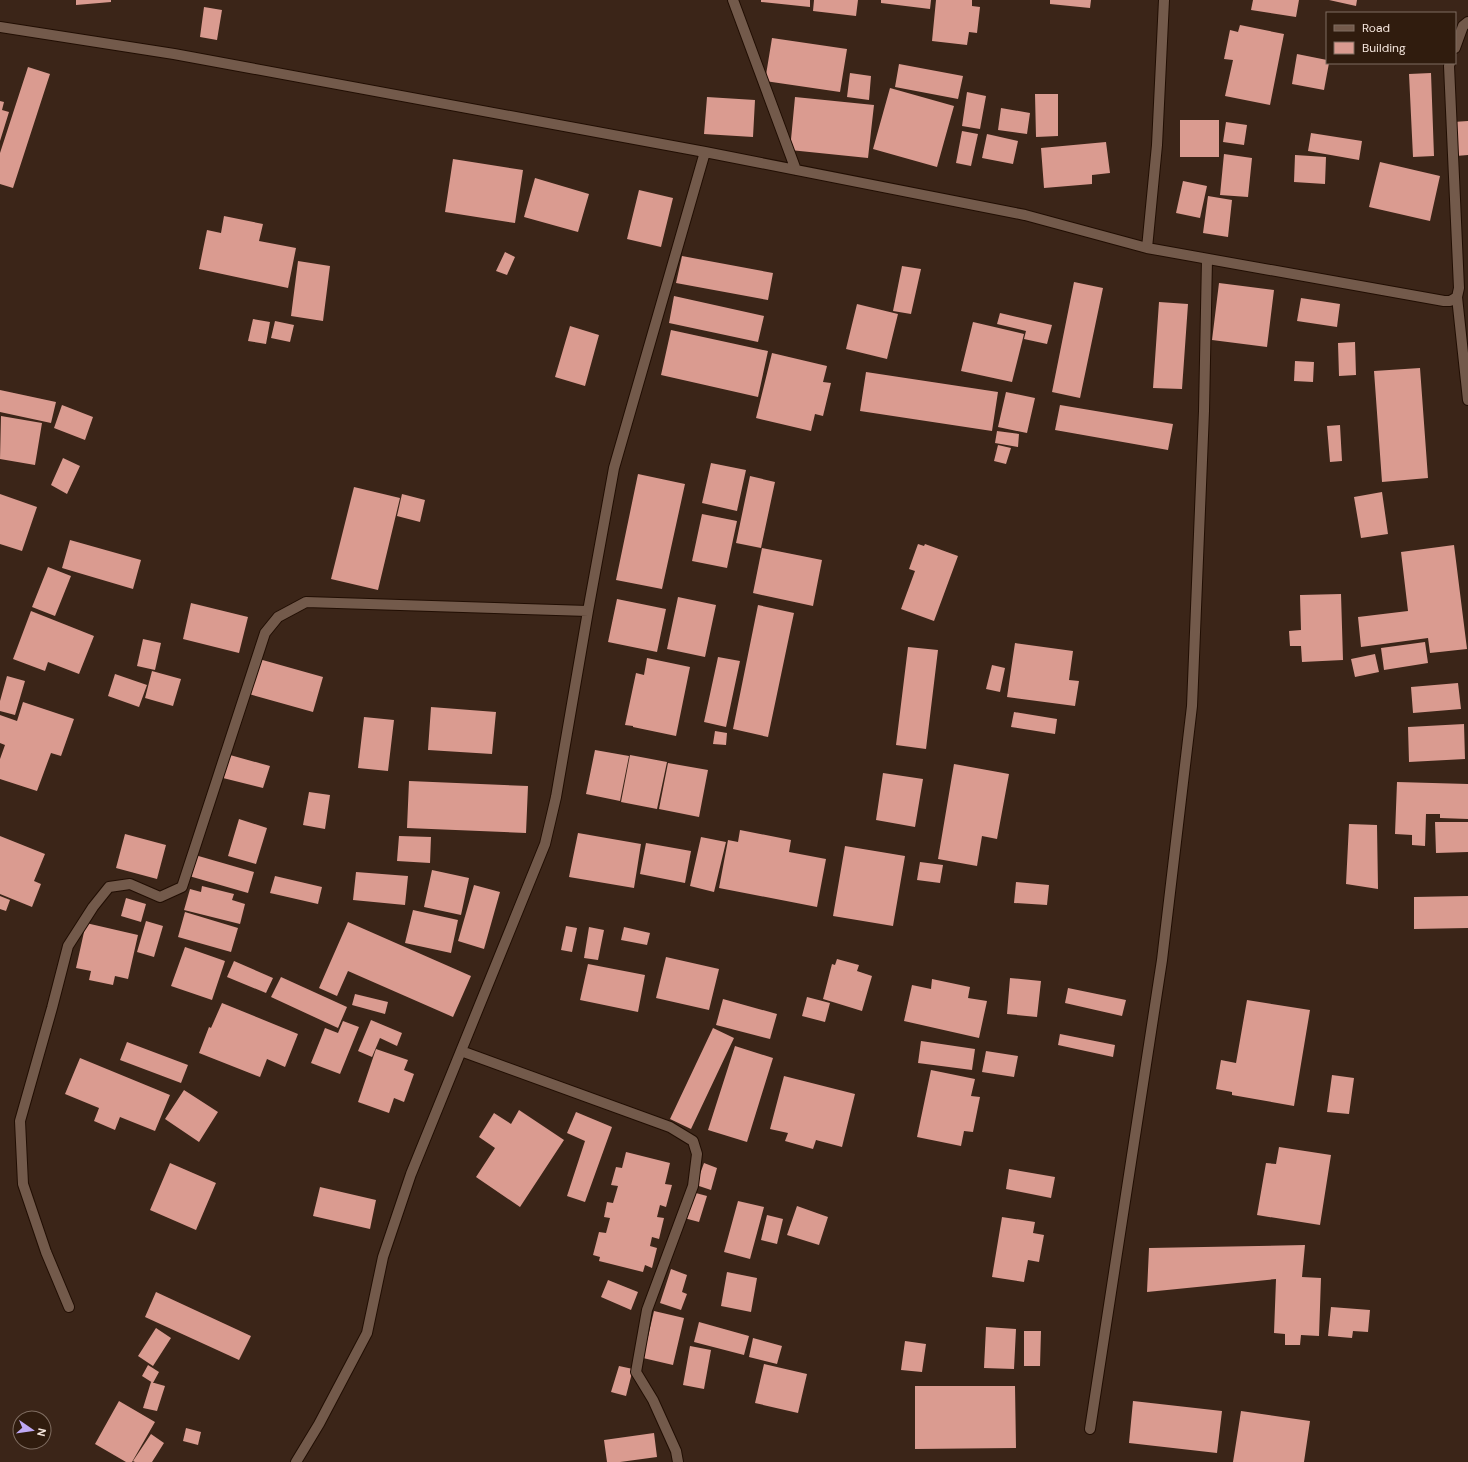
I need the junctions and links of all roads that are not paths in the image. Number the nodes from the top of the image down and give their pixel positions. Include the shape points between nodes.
1 (733, 0) edge
2 (1164, 0) edge
3 (1468, 22) edge
4 (0, 27) edge
5 (1456, 45) edge
6 (1450, 64) edge
7 (705, 152) junction
8 (796, 170) junction
9 (1147, 248) junction
10 (1206, 259) junction
11 (1457, 297) junction
12 (1468, 400) edge
13 (588, 611) junction
14 (461, 1051) junction
15 (69, 1307) dead end
16 (1090, 1429) dead end
17 (296, 1462) edge
18 (678, 1462) edge

1 - 8 street
2 - 9 street via 1157,145
3 - 5 street via 1463,26
4 - 7 street via 174,54
6 - 11 street via 1459,288
7 - 8 street
7 - 13 street via 614,468
8 - 9 street via 1025,215
9 - 10 street
10 - 11 street via 1438,300 1450,301
10 - 16 street via 1204,411 1192,706 1162,960
11 - 12 street
13 - 14 street via 556,797 545,844
13 - 15 street via 306,602 278,617 265,633 182,887 160,897 130,884 109,887 68,946 20,1120 23,1184 46,1252
14 - 17 street via 411,1174 383,1257 367,1333
14 - 18 street via 670,1127 693,1141 697,1154 693,1186 647,1310 636,1372 653,1400 676,1451

